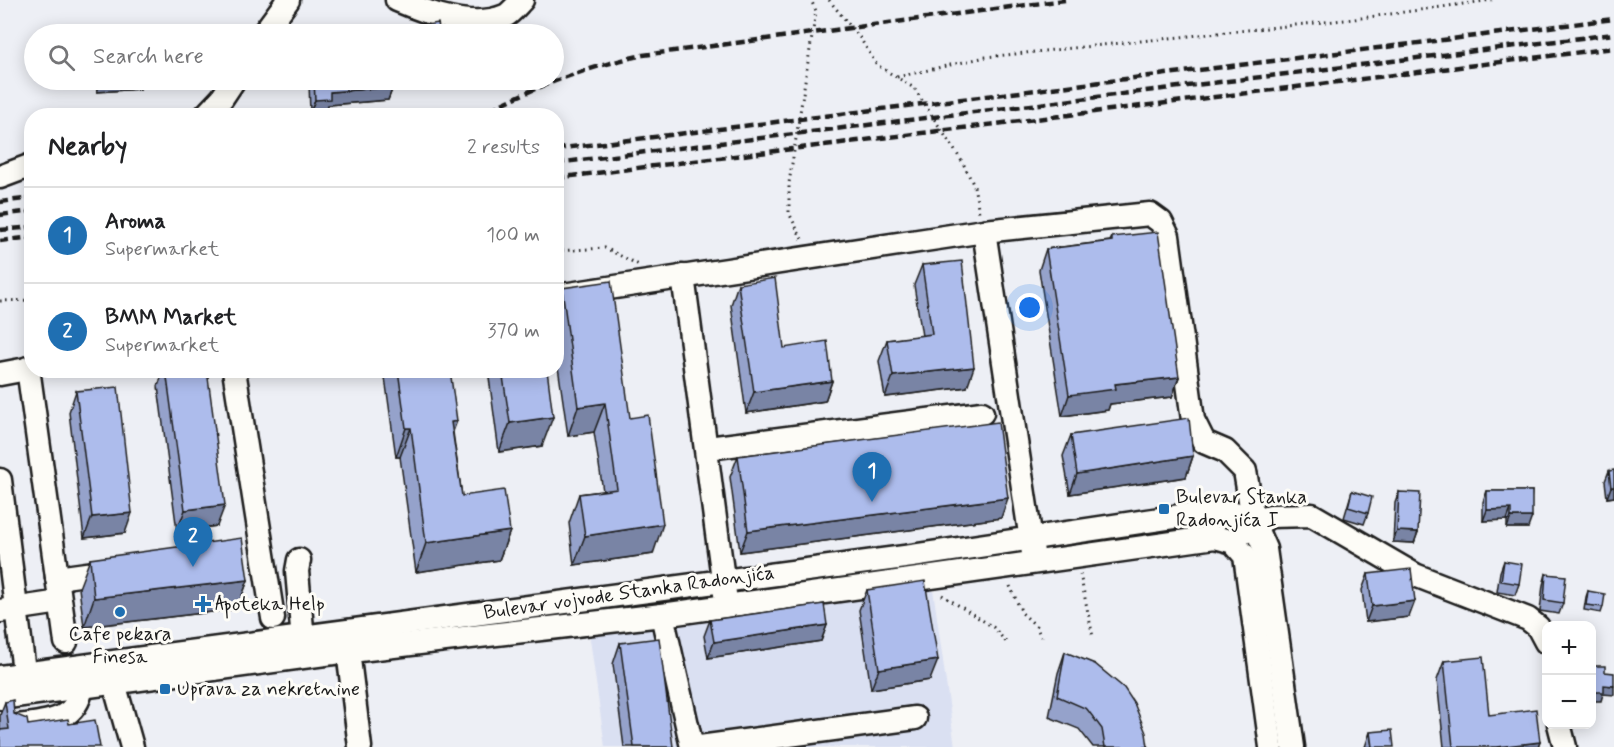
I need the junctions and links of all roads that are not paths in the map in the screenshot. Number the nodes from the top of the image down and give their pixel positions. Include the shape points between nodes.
1 (288, 0) edge
2 (397, 0) edge
3 (522, 0) edge
4 (270, 24) edge
5 (227, 90) edge
6 (213, 108) edge
7 (24, 168) edge
8 (0, 177) edge
9 (984, 231) junction
10 (683, 276) junction
11 (564, 295) edge
12 (24, 369) edge
13 (0, 374) edge
14 (31, 378) edge
15 (235, 378) edge
16 (982, 413) dead end
17 (708, 448) junction
18 (0, 480) edge
19 (1254, 524) junction
20 (1030, 538) junction
21 (1233, 542) junction
22 (262, 549) junction
23 (240, 552) edge
24 (1035, 562) junction
25 (137, 567) edge
26 (267, 575) junction
27 (57, 578) junction
28 (723, 580) junction
29 (60, 602) junction
30 (727, 604) junction
31 (8, 610) edge
32 (662, 615) junction
33 (273, 618) dead end
34 (1542, 634) edge
35 (66, 642) dead end
36 (304, 647) junction
37 (348, 651) junction
38 (0, 677) edge
39 (114, 683) junction
40 (26, 684) junction
41 (82, 687) junction
42 (0, 698) edge
43 (915, 718) dead end
44 (18, 726) edge
45 (1560, 729) edge
46 (132, 747) edge
47 (360, 747) edge
48 (692, 747) edge
49 (700, 747) edge
50 (1271, 747) edge
51 (1293, 747) edge
52 (1565, 747) edge

1 - 4 street
2 - 3 street via 427,13 473,21 506,15
5 - 6 street
7 - 8 street
9 - 10 street
9 - 19 street via 1150,214 1161,222 1168,236 1193,420 1204,442 1225,451 1245,471
9 - 20 street
10 - 11 street
10 - 17 street
12 - 13 street
14 - 27 street
15 - 22 street
16 - 17 street
17 - 28 street
18 - 31 street
19 - 20 street, Bulevar vojvode Stanka Radonjića via 1235,513 1207,512
19 - 21 street
19 - 34 street via 1288,513 1312,515 1415,575 1528,619
19 - 51 street via 1262,536 1268,562
20 - 24 street
20 - 28 street, Bulevar vojvode Stanka Radonjića
21 - 24 street, Bulevar vojvode Stanka Radonjića via 1215,537
21 - 50 street via 1245,556 1248,569
22 - 23 street
22 - 26 street
24 - 30 street, Bulevar vojvode Stanka Radonjića
25 - 27 street
26 - 33 street
26 - 36 street via 298,566
27 - 29 street
28 - 30 street
28 - 36 street, Bulevar vojvode Stanka Radonjića
29 - 31 street
29 - 35 street
30 - 32 street, Bulevar vojvode Stanka Radonjića
31 - 40 street
32 - 37 street, Bulevar vojvode Stanka Radonjića
32 - 48 street
36 - 37 street, Bulevar vojvode Stanka Radonjića
36 - 39 street, Bulevar vojvode Stanka Radonjića
36 - 40 street, Bulevar vojvode Stanka Radonjića via 254,641
37 - 47 street
38 - 40 street, Bulevar vojvode Stanka Radonjića
39 - 41 street, Bulevar vojvode Stanka Radonjića
39 - 46 street
40 - 41 street, Bulevar vojvode Stanka Radonjića
40 - 42 street, Bulevar vojvode Stanka Radonjića
41 - 44 street via 80,701 67,714 53,722
43 - 49 street
45 - 52 street

